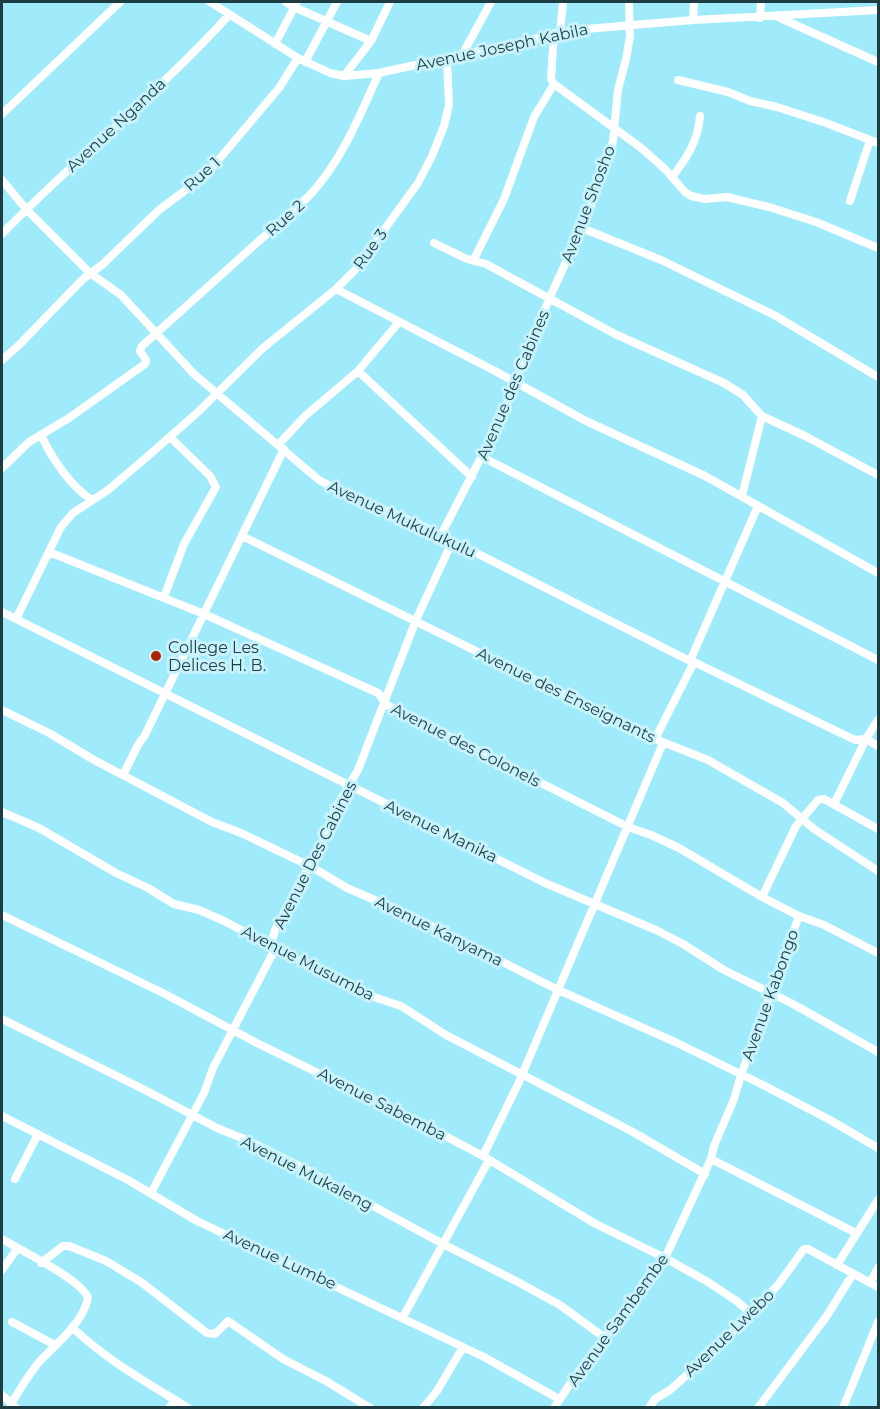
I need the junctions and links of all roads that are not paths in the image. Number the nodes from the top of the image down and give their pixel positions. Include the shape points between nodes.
1 (120, 2) edge
2 (210, 2) edge
3 (286, 2) edge
4 (337, 2) edge
5 (390, 2) edge
6 (491, 2) edge
7 (563, 2) edge
8 (629, 2) edge
9 (694, 2) edge
10 (761, 2) edge
11 (859, 2) edge
12 (296, 4) edge
13 (879, 10) edge
14 (858, 11) junction
15 (230, 15) junction
16 (776, 17) junction
17 (760, 18) junction
18 (693, 20) junction
19 (327, 22) junction
20 (630, 24) junction
21 (557, 32) junction
22 (371, 41) junction
23 (275, 44) junction
24 (462, 55) junction
25 (302, 60) junction
26 (447, 60) junction
27 (879, 62) edge
28 (378, 74) junction
29 (344, 76) junction
30 (678, 80) dead end
31 (554, 84) junction
32 (2, 114) edge
33 (700, 116) dead end
34 (613, 127) junction
35 (870, 140) junction
36 (879, 143) edge
37 (672, 177) junction
38 (2, 180) edge
39 (850, 201) dead end
40 (26, 209) junction
41 (582, 228) junction
42 (2, 234) edge
43 (434, 243) dead end
44 (879, 248) edge
45 (474, 259) junction
46 (90, 273) junction
47 (336, 289) junction
48 (550, 297) junction
49 (399, 322) junction
50 (156, 334) junction
51 (2, 360) edge
52 (358, 371) junction
53 (879, 377) edge
54 (515, 381) junction
55 (215, 394) junction
56 (762, 416) junction
57 (41, 435) junction
58 (170, 437) junction
59 (281, 447) junction
60 (482, 457) junction
61 (2, 468) edge
62 (879, 475) edge
63 (472, 477) junction
64 (742, 496) junction
65 (92, 500) junction
66 (758, 506) junction
67 (441, 535) junction
68 (243, 536) junction
69 (452, 542) junction
70 (49, 552) junction
71 (879, 573) edge
72 (725, 581) junction
73 (164, 597) junction
74 (2, 612) edge
75 (204, 614) junction
76 (16, 619) junction
77 (416, 620) junction
78 (879, 660) edge
79 (692, 661) junction
80 (166, 692) junction
81 (384, 702) junction
82 (2, 710) edge
83 (879, 720) edge
84 (866, 739) junction
85 (659, 741) junction
86 (879, 746) edge
87 (123, 774) junction
88 (349, 785) junction
89 (834, 804) junction
90 (2, 812) edge
91 (803, 818) junction
92 (628, 827) junction
93 (879, 829) edge
94 (312, 867) junction
95 (879, 871) edge
96 (762, 897) junction
97 (594, 904) junction
98 (2, 915) edge
99 (799, 916) junction
100 (273, 946) junction
101 (879, 953) edge
102 (556, 989) junction
103 (771, 994) junction
104 (2, 1019) edge
105 (233, 1031) junction
106 (879, 1052) edge
107 (521, 1073) junction
108 (741, 1075) junction
109 (2, 1116) edge
110 (192, 1116) junction
111 (38, 1134) junction
112 (879, 1148) edge
113 (486, 1158) junction
114 (711, 1160) junction
115 (705, 1174) junction
116 (15, 1179) dead end
117 (151, 1193) junction
118 (879, 1200) edge
119 (856, 1233) junction
120 (2, 1239) edge
121 (443, 1244) junction
122 (17, 1249) junction
123 (665, 1258) junction
124 (41, 1263) junction
125 (837, 1265) junction
126 (879, 1268) edge
127 (2, 1270) edge
128 (853, 1274) junction
129 (870, 1283) junction
130 (879, 1287) edge
131 (750, 1313) junction
132 (403, 1317) junction
133 (12, 1322) dead end
134 (879, 1322) edge
135 (72, 1327) junction
136 (605, 1338) junction
137 (55, 1345) junction
138 (463, 1347) junction
139 (2, 1395) edge
140 (560, 1399) junction
141 (175, 1400) junction
142 (14, 1406) edge
143 (170, 1407) edge
144 (188, 1407) edge
145 (370, 1407) edge
146 (423, 1407) edge
147 (555, 1407) edge
148 (649, 1407) edge
149 (758, 1407) edge
150 (843, 1407) edge

1 - 32 street
2 - 15 street, Avenue Joseph Kabila
3 - 12 street
4 - 19 street, Rue 1
5 - 22 street
6 - 24 street
7 - 21 street
8 - 20 street, Avenue Shosho
9 - 18 street
10 - 17 street
11 - 14 street
12 - 19 street
12 - 23 street
13 - 14 street
14 - 16 street
15 - 23 street, Avenue Joseph Kabila
15 - 40 street, Avenue Nganda via 137,108
16 - 17 street, Avenue Joseph Kabila
16 - 27 street, Avenue Joseph Kabila
17 - 18 street, Avenue Joseph Kabila
18 - 20 street, Avenue Joseph Kabila
19 - 22 street
19 - 25 street, Rue 1
20 - 21 street, Avenue Joseph Kabila
20 - 34 street, Avenue Shosho
21 - 24 street, Avenue Joseph Kabila
21 - 31 street via 551,76
22 - 29 street
23 - 25 street, Avenue Joseph Kabila
24 - 26 street, Avenue Joseph Kabila
25 - 29 street, Avenue Joseph Kabila
25 - 46 street, Rue 1 via 216,163
26 - 28 street, Avenue Joseph Kabila
26 - 47 street, Rue 3 via 449,105 432,156 418,183 362,262
28 - 29 street, Avenue Joseph Kabila
28 - 50 street, Rue 2 via 346,143 319,186
30 - 35 street via 777,107
31 - 34 street
31 - 45 street via 534,117 504,199
33 - 37 street via 694,144
34 - 37 street
34 - 41 street, Avenue Shosho via 609,156
35 - 36 street
35 - 39 street
37 - 44 street via 685,192 699,199 727,197 769,207
38 - 40 street, Avenue Mukulukulu
40 - 42 street, Avenue Nganda
40 - 46 street, Avenue Mukulukulu
41 - 48 street, Avenue Shosho
41 - 53 street via 660,260 774,315
43 - 45 street
45 - 48 street
46 - 50 street, Avenue Mukulukulu via 121,295
46 - 51 street, Rue 1
47 - 49 street
47 - 55 street, Rue 3 via 270,341
48 - 54 street, Avenue des Cabines
48 - 56 street via 633,343 735,388
49 - 52 street
49 - 54 street
50 - 55 street, Avenue Mukulukulu
50 - 57 street, Rue 2 via 140,349 145,364
52 - 59 street via 296,425
52 - 63 street
54 - 60 street, Avenue des Cabines
54 - 64 street via 586,421
55 - 58 street, Rue 3
55 - 59 street, Avenue Mukulukulu
56 - 62 street
56 - 64 street
57 - 61 street via 25,444
57 - 65 street via 71,482
58 - 65 street, Rue 3
58 - 73 street via 210,476 216,487 184,544
59 - 67 street, Avenue Mukulukulu via 334,488
59 - 68 street
60 - 63 street, Avenue des Cabines
60 - 72 street
63 - 67 street, Avenue des Cabines
64 - 66 street
65 - 70 street, Rue 3 via 65,521
66 - 71 street
66 - 72 street
67 - 69 street, Avenue Mukulukulu
68 - 75 street
68 - 77 street, Avenue des Enseignants
69 - 77 street, Avenue Des Cabines
69 - 79 street, Avenue Mukulukulu
70 - 73 street, Avenue des Colonels
70 - 76 street, Rue 3
72 - 78 street
72 - 79 street
73 - 75 street, Avenue des Colonels
74 - 76 street, Avenue Manika
75 - 80 street
75 - 81 street, Avenue des Colonels via 378,693
76 - 80 street, Avenue Manika
77 - 81 street, Avenue Des Cabines
77 - 85 street, Avenue des Enseignants
79 - 84 street, Avenue Mukulukulu via 855,740
79 - 85 street
80 - 87 street
80 - 88 street, Avenue Manika
81 - 88 street, Avenue Des Cabines
81 - 92 street, Avenue des Colonels
82 - 87 street, Avenue Kanyama
83 - 84 street
84 - 86 street, Avenue Mukulukulu
84 - 89 street
85 - 91 street, Avenue des Enseignants via 708,760
85 - 92 street
87 - 94 street, Avenue Kanyama via 218,825
88 - 94 street, Avenue Des Cabines
88 - 97 street, Avenue Manika
89 - 91 street via 818,800
89 - 93 street
90 - 100 street, Avenue Musumba via 39,828 174,904 225,921
91 - 95 street, Avenue des Enseignants
91 - 96 street
92 - 96 street, Avenue des Colonels via 680,848
92 - 97 street
94 - 100 street, Avenue Des Cabines via 280,919
94 - 102 street, Avenue Kanyama via 347,888 412,916
96 - 99 street, Avenue des Colonels
97 - 102 street
97 - 103 street, Avenue Manika via 656,930
98 - 105 street, Avenue Sabemba
99 - 101 street, Avenue des Colonels
99 - 103 street, Avenue Kabongo
100 - 105 street, Avenue Des Cabines
100 - 107 street, Avenue Musumba via 362,993 401,1006 446,1035
102 - 107 street
102 - 108 street, Avenue Kanyama
103 - 106 street, Avenue Manika
103 - 108 street, Avenue Kabongo
104 - 110 street, Avenue Mukaleng
105 - 110 street, Avenue Des Cabines
105 - 113 street, Avenue Sabemba
107 - 113 street
107 - 115 street, Avenue Musumba
108 - 112 street, Avenue Kanyama
108 - 114 street, Avenue Kabongo
109 - 111 street, Avenue Lumbe
110 - 117 street, Avenue Des Cabines
110 - 121 street, Avenue Mukaleng via 307,1170
111 - 116 street
111 - 117 street, Avenue Lumbe
113 - 121 street
113 - 123 street, Avenue Sabemba via 594,1223
114 - 115 street, Avenue Sambembe
114 - 119 street
115 - 123 street, Avenue Sambembe
117 - 132 street, Avenue Lumbe via 197,1221
118 - 119 street
119 - 125 street
120 - 122 street
121 - 132 street
121 - 136 street, Avenue Mukaleng via 560,1305
122 - 124 street
122 - 127 street
123 - 131 street, Avenue Sabemba via 721,1290
123 - 136 street, Avenue Sambembe
124 - 135 street via 61,1273 87,1295 87,1304
124 - 145 street via 63,1246 106,1262 141,1282 207,1333 215,1334 228,1321 270,1351
125 - 128 street
125 - 131 street, Avenue Lwebo via 808,1249 801,1250 778,1285
126 - 129 street
128 - 129 street
128 - 149 street via 826,1317
129 - 130 street
131 - 148 street, Avenue Lwebo via 717,1348
132 - 138 street, Avenue Lumbe
133 - 137 street
134 - 150 street
135 - 137 street
135 - 141 street via 87,1342
136 - 140 street, Avenue Sambembe
137 - 142 street via 29,1375
138 - 140 street, Avenue Lumbe
138 - 146 street via 437,1392
139 - 142 street
140 - 147 street, Avenue Sambembe
141 - 143 street
141 - 144 street

